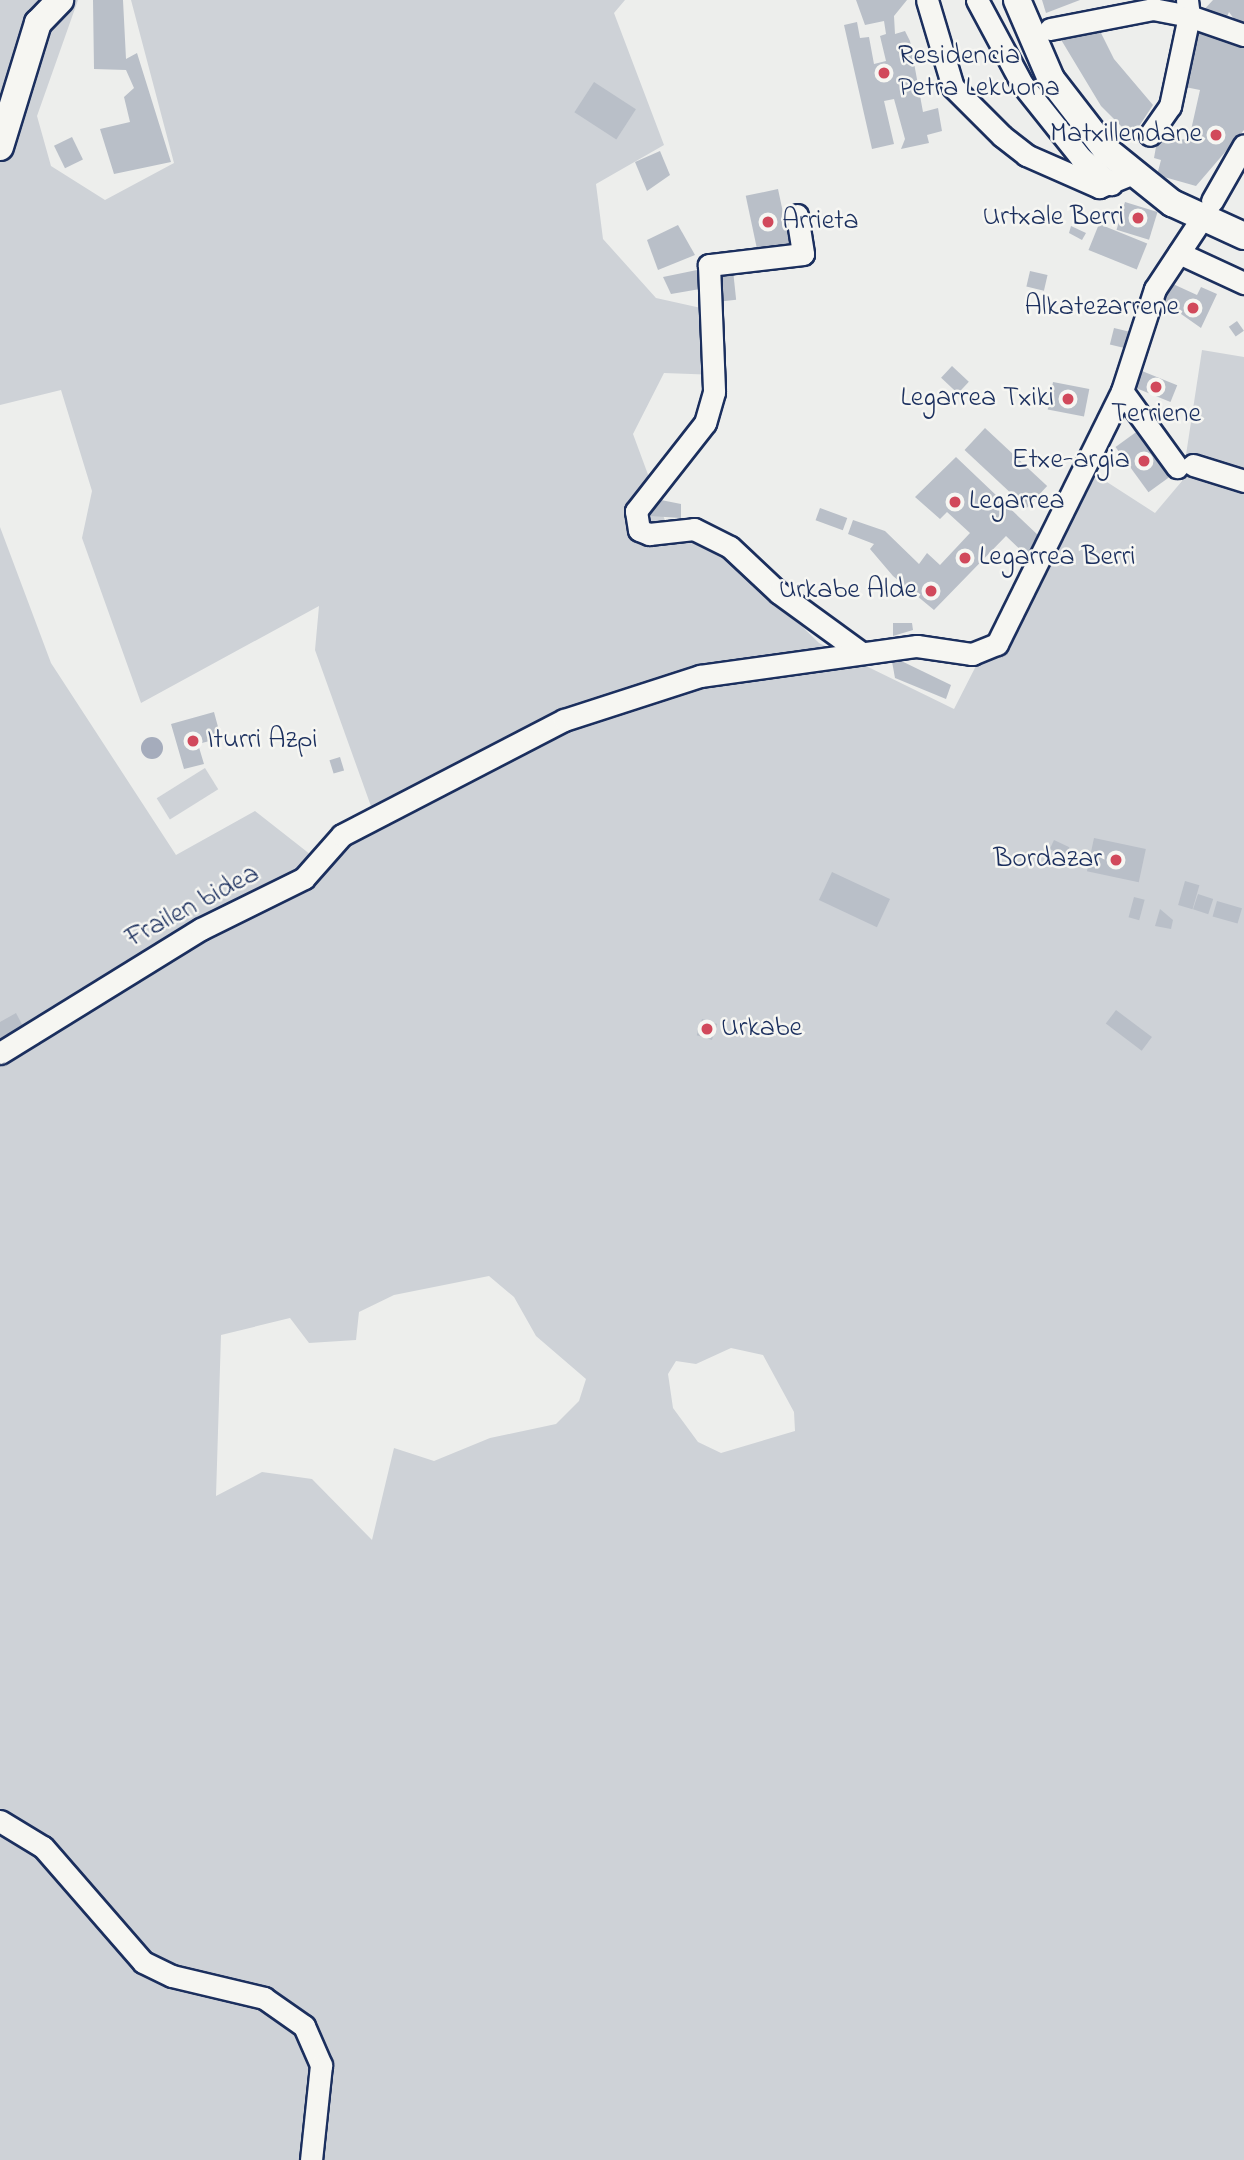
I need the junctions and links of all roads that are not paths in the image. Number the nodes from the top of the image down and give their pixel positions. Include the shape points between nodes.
1 (61, 0) edge
2 (927, 0) edge
3 (977, 0) edge
4 (1017, 0) edge
5 (1188, 8) edge
6 (1050, 29) dead end
7 (1244, 35) edge
8 (1150, 135) dead end
9 (1244, 145) edge
10 (0, 147) edge
11 (1121, 179) junction
12 (1207, 210) junction
13 (797, 215) dead end
14 (1244, 236) edge
15 (1179, 253) junction
16 (1244, 283) edge
17 (1122, 391) junction
18 (1244, 481) edge
19 (860, 652) junction
20 (0, 1053) edge
21 (0, 1821) edge
22 (311, 2160) edge

1 - 10 main road via 38,23
2 - 11 street via 953,87 972,110 1026,155 1099,187
3 - 11 street via 1022,84 1081,158
4 - 11 main road via 1051,79
5 - 6 street via 1153,9
5 - 7 street
5 - 8 street via 1170,106
9 - 12 street, Frailen bidea
11 - 12 main road
12 - 14 main road
12 - 15 street, Frailen bidea
13 - 19 street via 803,254 709,265 714,392 705,422 636,511 639,530 649,534 694,529 730,547 779,593
15 - 16 street
15 - 17 street, Frailen bidea via 1155,289
17 - 18 street via 1185,466
17 - 19 street, Frailen bidea via 997,644 972,654 917,646
19 - 20 street, Frailen bidea via 679,680 564,720 342,835 304,878 277,896 201,929
21 - 22 street via 43,1847 143,1962 172,1976 264,1998 304,2026 321,2065

